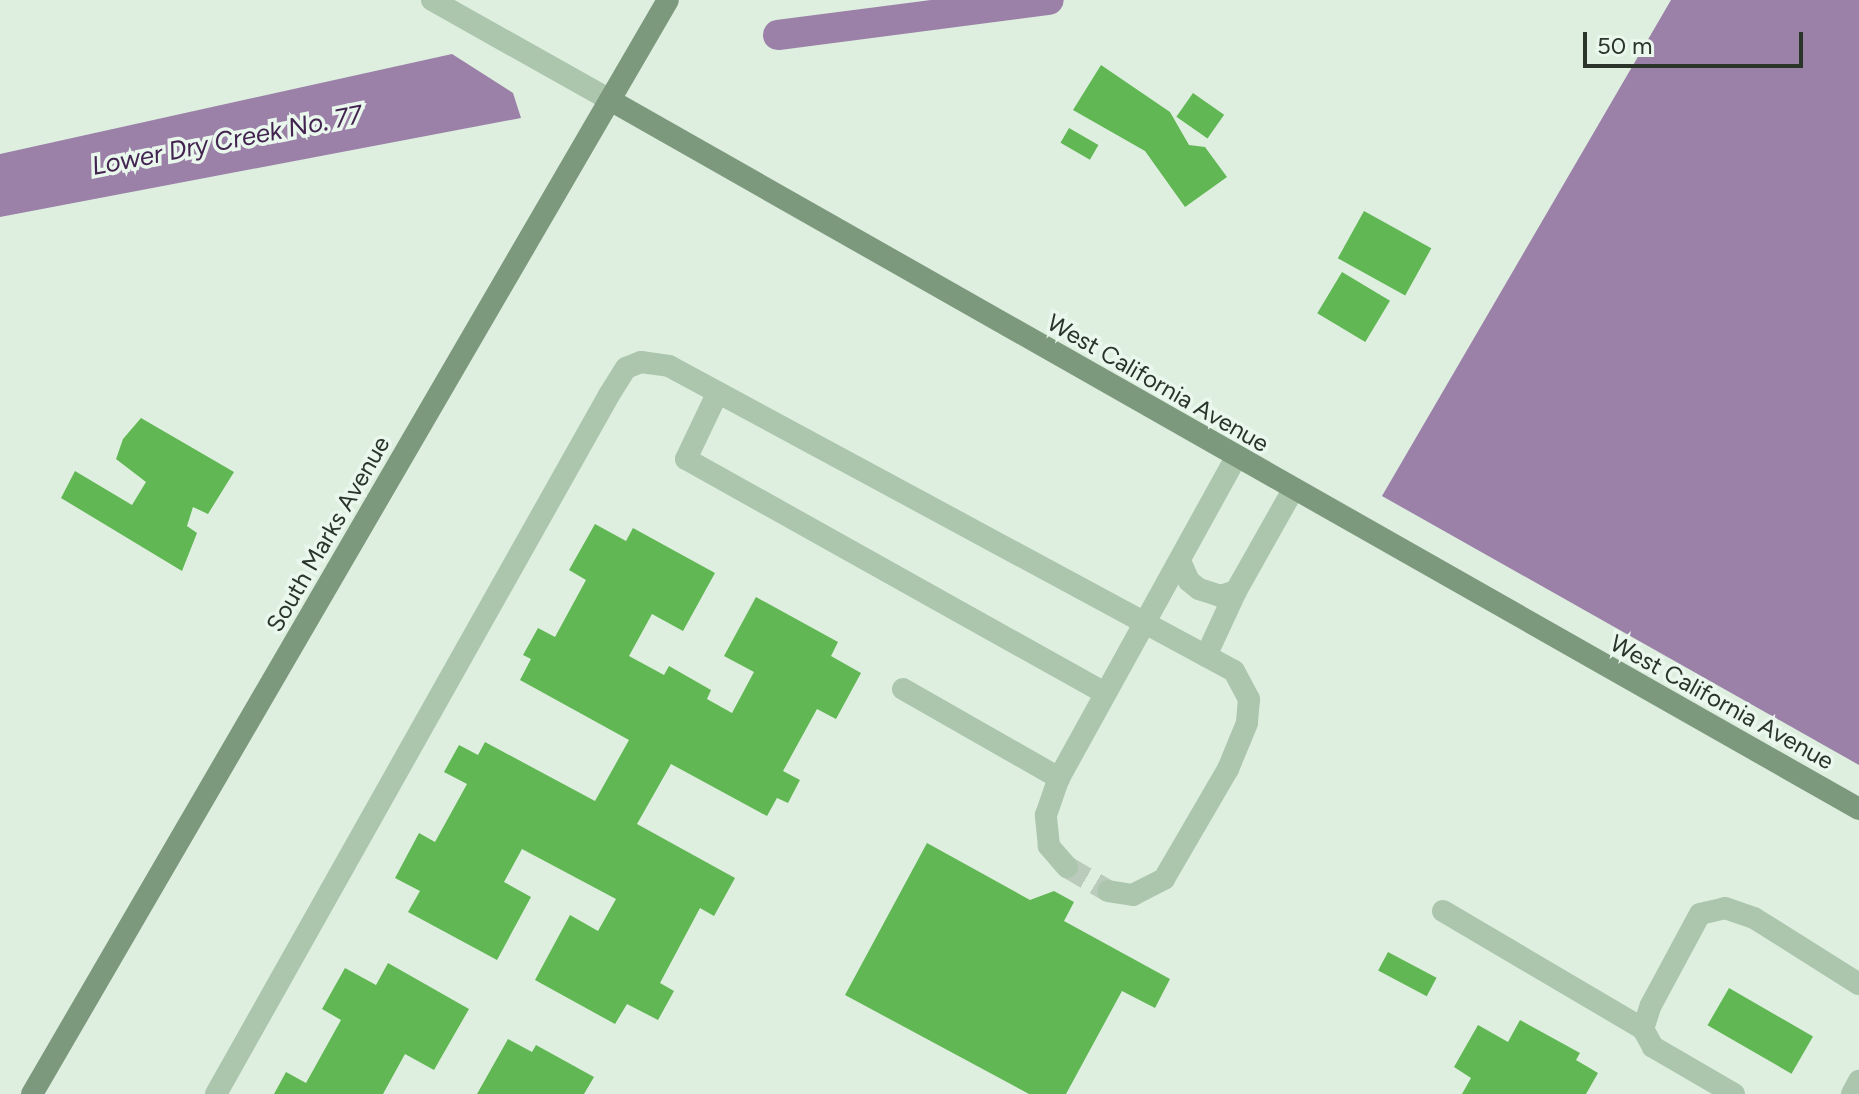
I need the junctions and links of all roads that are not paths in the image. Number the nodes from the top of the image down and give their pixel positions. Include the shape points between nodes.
1 (432, 0) edge
2 (668, 0) edge
3 (610, 100) junction
4 (717, 394) junction
5 (1236, 457) junction
6 (1293, 490) junction
7 (1180, 561) junction
8 (1236, 591) junction
9 (1142, 624) junction
10 (1206, 656) junction
11 (903, 689) dead end
12 (1105, 693) junction
13 (1059, 778) junction
14 (1859, 809) edge
15 (1067, 867) tunnel mouth
16 (1108, 891) tunnel mouth
17 (1443, 911) dead end
18 (1859, 984) edge
19 (1643, 1029) junction
20 (1859, 1081) edge
21 (32, 1094) edge
22 (216, 1094) edge
23 (1734, 1094) edge
24 (1852, 1094) edge

1 - 3 street, West California Avenue
2 - 3 main road, South Marks Avenue
3 - 5 main road, West California Avenue
3 - 21 main road, South Marks Avenue
4 - 9 street
4 - 12 street via 686,459
4 - 22 street via 669,366 641,362 626,368
5 - 6 main road, West California Avenue
5 - 7 street
6 - 8 street
6 - 14 main road, West California Avenue
7 - 8 street via 1199,589 1220,596
7 - 9 street
8 - 10 street
9 - 10 street
9 - 12 street
10 - 16 street via 1234,671 1249,699 1247,723 1228,769 1164,879 1133,895
11 - 13 street
12 - 13 street
13 - 15 street via 1046,815 1049,846
17 - 19 street
18 - 19 street via 1754,918 1725,908 1700,914
19 - 23 street via 1653,1047
20 - 24 street

